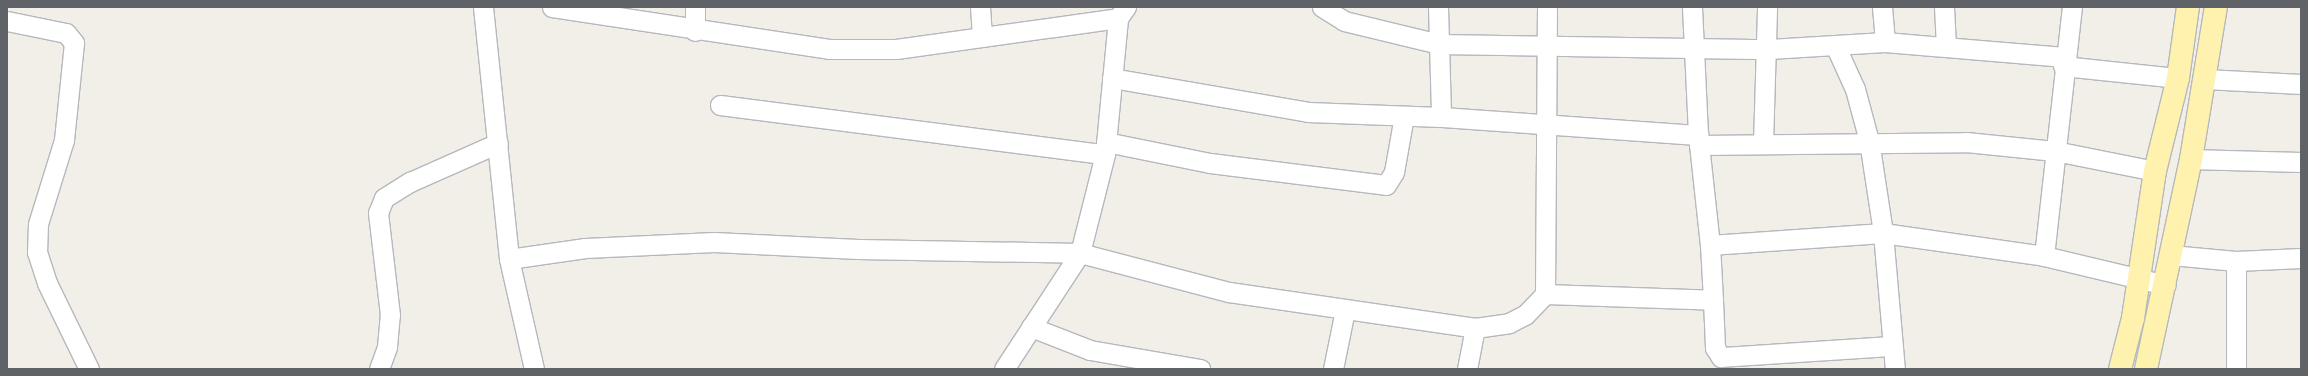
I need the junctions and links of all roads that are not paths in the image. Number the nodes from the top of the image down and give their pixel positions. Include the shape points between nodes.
1 (483, 7) edge
2 (552, 7) edge
3 (695, 7) edge
4 (980, 7) edge
5 (1322, 7) edge
6 (1438, 7) edge
7 (1547, 7) edge
8 (1692, 7) edge
9 (1767, 7) edge
10 (1882, 7) edge
11 (1944, 7) edge
12 (2072, 7) edge
13 (2188, 7) edge
14 (2216, 7) edge
15 (1122, 12) edge
16 (7, 21) edge
17 (695, 31) junction
18 (982, 37) junction
19 (1885, 42) junction
20 (1439, 44) junction
21 (1835, 45) junction
22 (1693, 46) junction
23 (1946, 47) junction
24 (1547, 48) junction
25 (1769, 50) junction
26 (2064, 62) junction
27 (1112, 78) junction
28 (2178, 78) junction
29 (2205, 79) junction
30 (2301, 84) edge
31 (720, 105) dead end
32 (1404, 116) junction
33 (1441, 117) junction
34 (1547, 127) junction
35 (1698, 140) junction
36 (1869, 140) junction
37 (498, 143) junction
38 (1763, 144) junction
39 (1106, 148) junction
40 (2055, 151) junction
41 (2191, 159) junction
42 (2301, 162) edge
43 (2155, 172) junction
44 (1883, 233) junction
45 (1710, 245) junction
46 (1080, 253) junction
47 (2171, 255) junction
48 (2044, 256) junction
49 (2301, 258) edge
50 (509, 259) junction
51 (2236, 260) junction
52 (2139, 279) junction
53 (2166, 285) junction
54 (1545, 294) junction
55 (1713, 300) junction
56 (1345, 310) junction
57 (1031, 327) junction
58 (1475, 328) junction
59 (1893, 346) junction
60 (89, 369) edge
61 (379, 369) edge
62 (534, 369) edge
63 (1004, 369) edge
64 (1200, 369) edge
65 (1333, 369) edge
66 (1467, 369) edge
67 (1895, 369) edge
68 (2120, 369) edge
69 (2146, 369) edge
70 (2236, 369) edge

1 - 37 street
2 - 17 street
3 - 17 street
4 - 18 street
5 - 20 street via 1344,21
6 - 20 street
7 - 24 street
8 - 22 street
9 - 25 street
10 - 19 street
11 - 23 street
12 - 26 street
13 - 28 main road
14 - 29 main road
15 - 18 street
15 - 27 street
16 - 60 street via 66,34 74,43 64,140 38,224 37,252 47,283
17 - 18 street via 829,49 896,49
19 - 21 street
19 - 23 street
20 - 24 street
20 - 33 street
21 - 25 street
21 - 36 street via 1855,89
22 - 24 street
22 - 25 street
22 - 35 street
23 - 26 street
24 - 34 street
25 - 38 street
26 - 28 street
26 - 40 street
27 - 32 street via 1308,112
27 - 39 street
28 - 43 main road
29 - 30 street
29 - 41 main road
31 - 39 street
32 - 33 street
32 - 39 street via 1394,172 1386,185
33 - 34 street
34 - 35 street
34 - 54 street
35 - 38 street
35 - 45 street
36 - 38 street
36 - 40 street via 1966,142
36 - 44 street
37 - 50 street
37 - 61 street via 410,182 384,198 378,213 390,316 387,347
39 - 46 street
40 - 43 street
40 - 48 street
41 - 42 street
41 - 47 main road
43 - 52 main road
44 - 45 street
44 - 48 street
44 - 59 street
45 - 55 street
46 - 50 street via 858,250 714,242 585,248
46 - 56 street via 1229,292
46 - 57 street
47 - 51 street
47 - 53 main road
48 - 52 street
49 - 51 street
50 - 62 street
51 - 70 street
52 - 53 street
52 - 68 main road
53 - 69 main road
54 - 55 street
54 - 58 street via 1525,314 1509,323
55 - 59 street via 1715,348 1721,356
56 - 58 street
56 - 65 street
57 - 63 street
57 - 64 street via 1090,350
58 - 66 street
59 - 67 street

